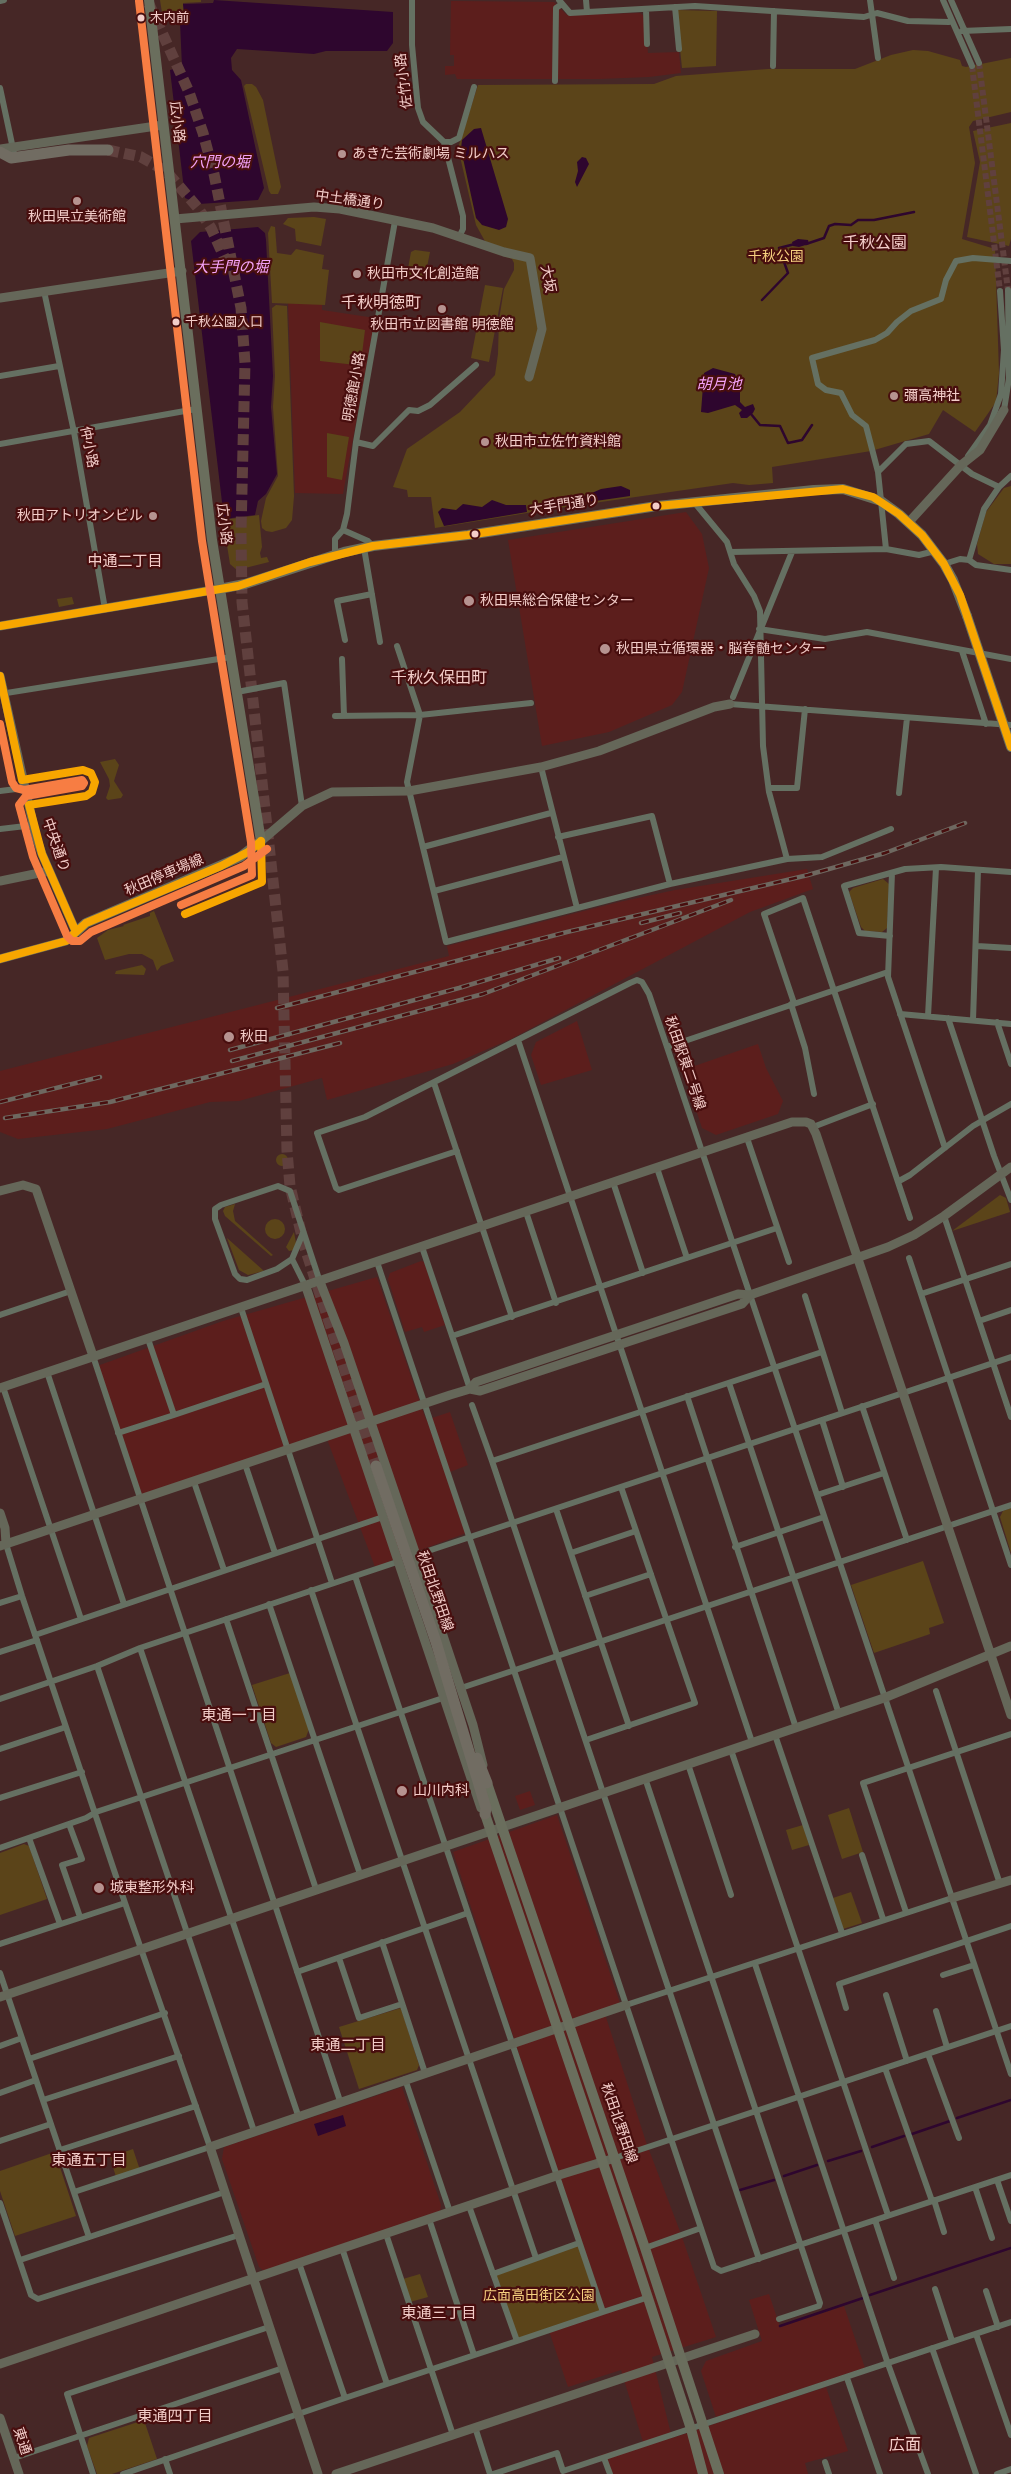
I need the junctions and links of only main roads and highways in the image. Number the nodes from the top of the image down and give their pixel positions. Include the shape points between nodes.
1 (148, 0) edge
2 (108, 150) tunnel mouth
3 (0, 152) edge
4 (220, 589) junction
5 (1011, 747) edge
6 (261, 841) joint
7 (76, 932) road end
8 (376, 1466) tunnel mouth
9 (462, 1727) junction
10 (487, 1783) joint
11 (485, 1814) joint
12 (703, 2474) edge
13 (719, 2474) edge

1 - 4 main road, 広小路
2 - 3 highway
4 - 5 main road, 大手門通り, bridge via 369,547 694,502 843,489 881,501 909,522 944,564 967,616
4 - 6 main road, 広小路
6 - 7 main road, 秋田停車場線 via 240,857 86,923
8 - 9 highway, 秋田北野田線
9 - 10 highway
9 - 11 highway via 486,1808
10 - 13 main road, 秋田北野田線
11 - 12 main road via 691,2429

